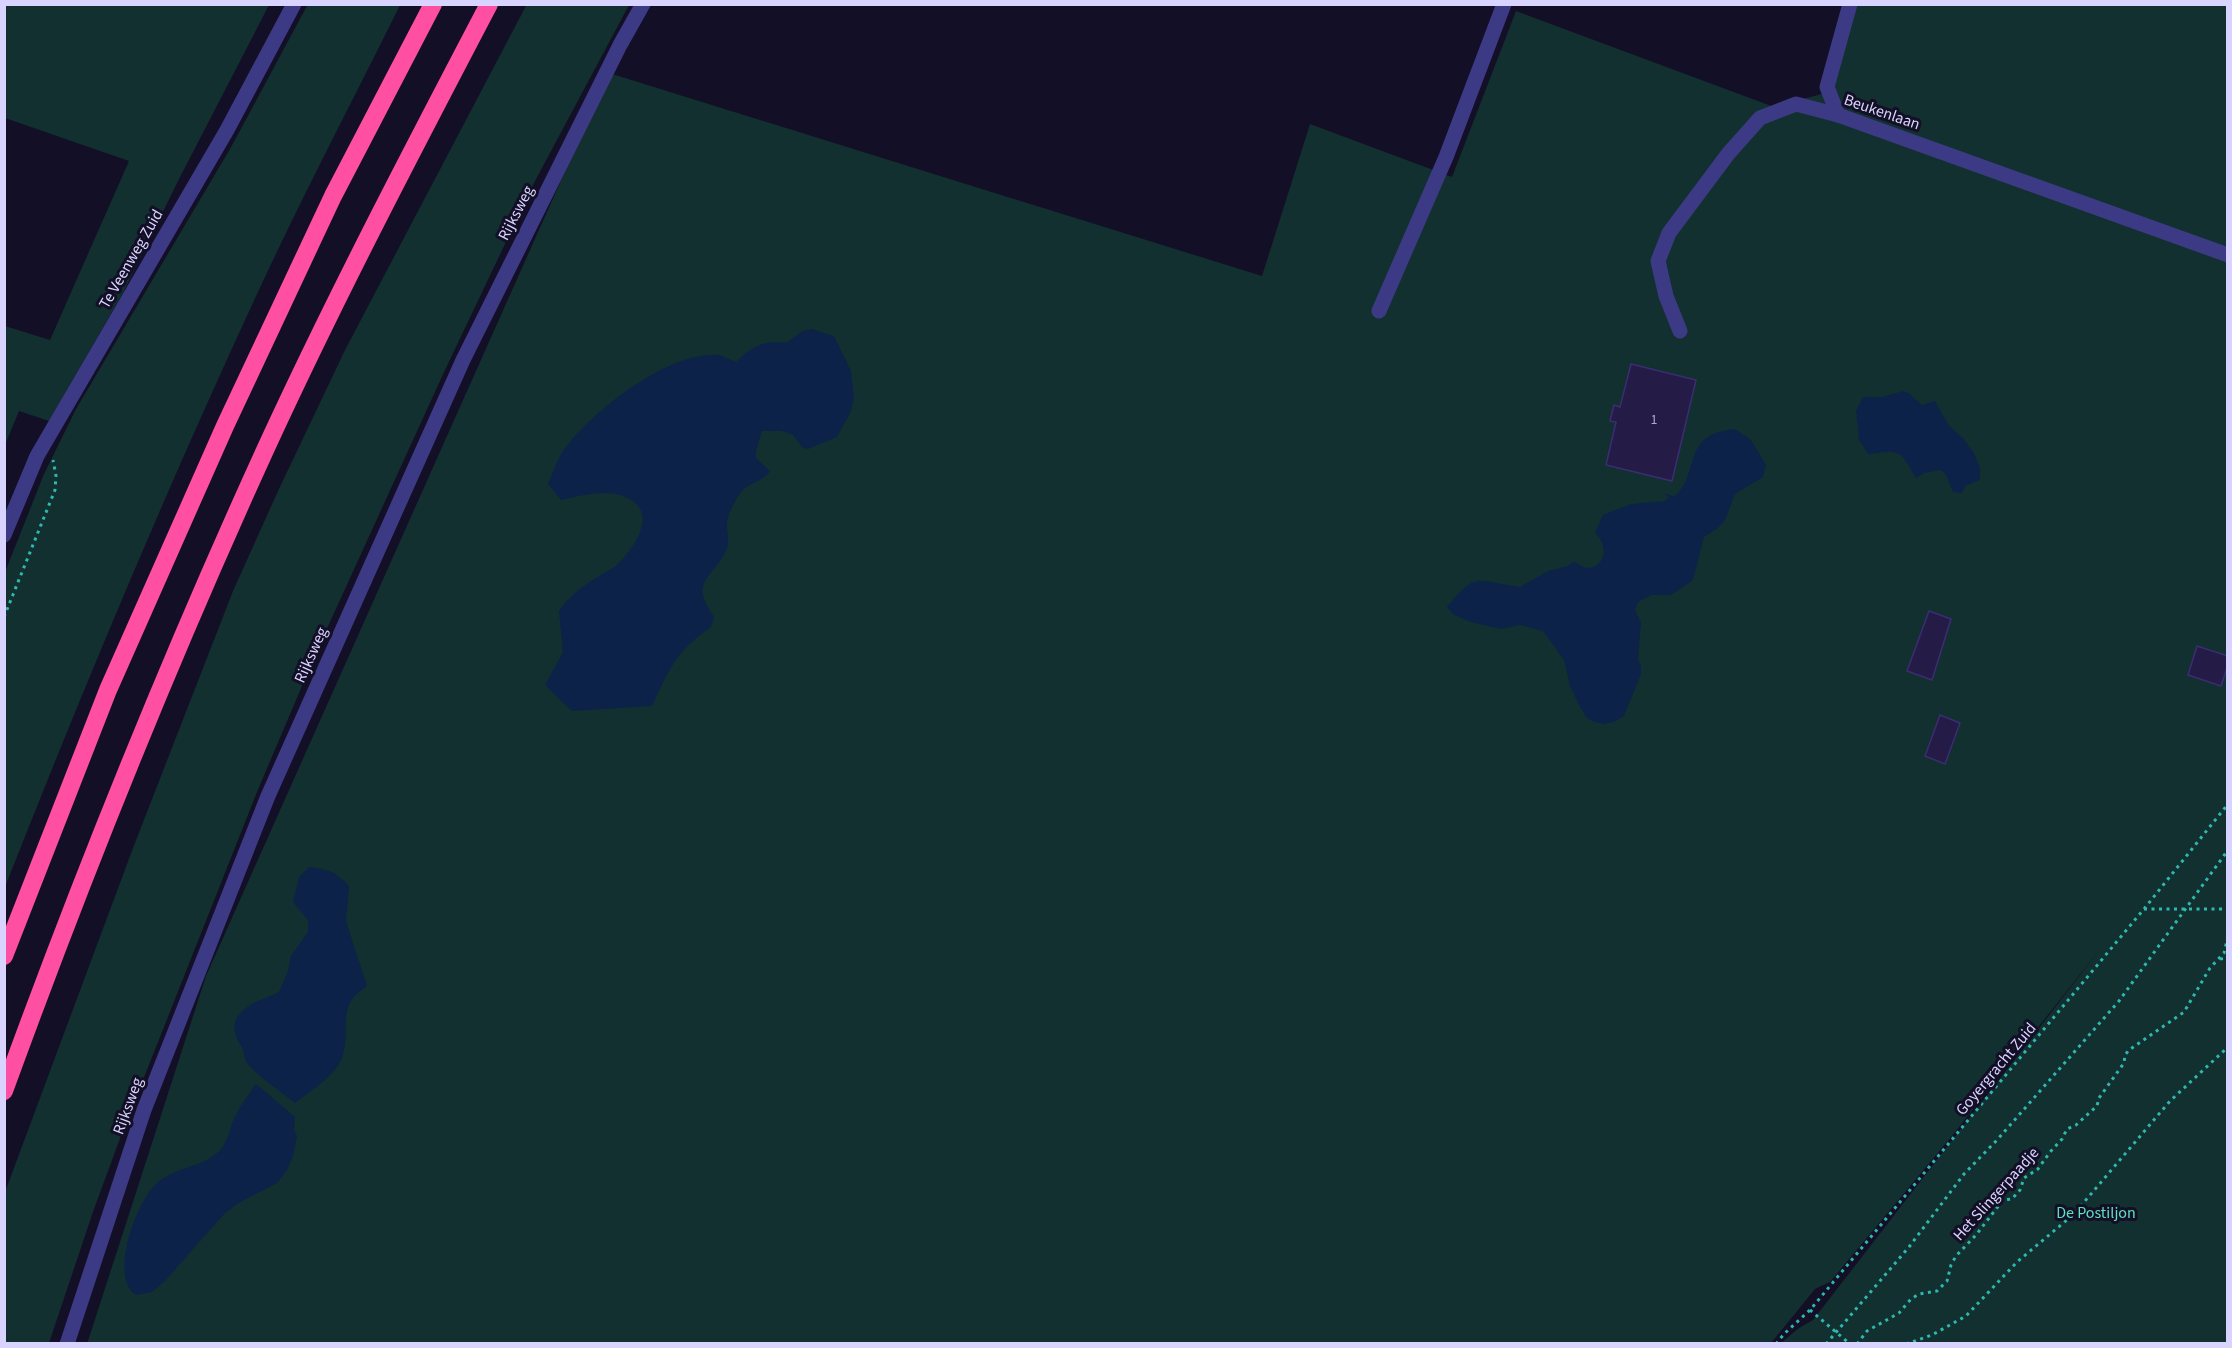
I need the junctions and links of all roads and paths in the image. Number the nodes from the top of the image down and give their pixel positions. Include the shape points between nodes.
1 (294, 4) edge
2 (433, 4) edge
3 (489, 4) edge
4 (643, 4) edge
5 (1504, 4) edge
6 (1850, 4) edge
7 (1838, 115) junction
8 (2228, 255) edge
9 (1380, 310) dead end
10 (1680, 331) dead end
11 (46, 441) junction
12 (4, 535) edge
13 (4, 617) edge
14 (2228, 804) edge
15 (2228, 850) edge
16 (2144, 909) junction
17 (2187, 909) junction
18 (2228, 909) edge
19 (2228, 936) edge
20 (4, 956) edge
21 (2228, 958) edge
22 (2220, 959) junction
23 (2228, 1047) edge
24 (4, 1091) edge
25 (1810, 1310) junction
26 (1835, 1332) junction
27 (67, 1344) edge
28 (1776, 1344) edge
29 (1826, 1344) edge
30 (1850, 1344) edge
31 (1857, 1344) edge
32 (1906, 1344) edge

1 - 11 street, Te Veenweg Zuid via 227,130
2 - 20 highway via 333,196 225,426 108,690
3 - 24 highway via 376,219 266,448 86,875
4 - 27 street, Rijksweg via 463,360 268,796 144,1110
5 - 9 street via 1446,157
6 - 7 street via 1827,87
7 - 8 street, Beukenlaan
7 - 10 street, Beukenlaan via 1796,104 1761,118 1728,154 1669,233 1658,261
11 - 12 street, Te Veenweg Zuid
11 - 13 path via 52,451 55,490
14 - 16 path, Goyergracht Zuid
15 - 17 path
16 - 17 path
16 - 25 path, Goyergracht Zuid
17 - 18 path
17 - 26 path via 2119,1001 1964,1174 1882,1280
19 - 22 path, Het Slingerpaadje
21 - 22 path
22 - 31 path, Het Slingerpaadje via 2210,968 2184,1012 2129,1050 2097,1106 2067,1129 2038,1169 2024,1178 2012,1199 2003,1200 1956,1256 1947,1281 1937,1291 1911,1299 1899,1313 1867,1331
23 - 32 path via 2170,1101 2074,1214 2017,1262 1966,1316
25 - 26 path
25 - 28 path, Goyergracht Zuid
26 - 29 path
26 - 30 path

